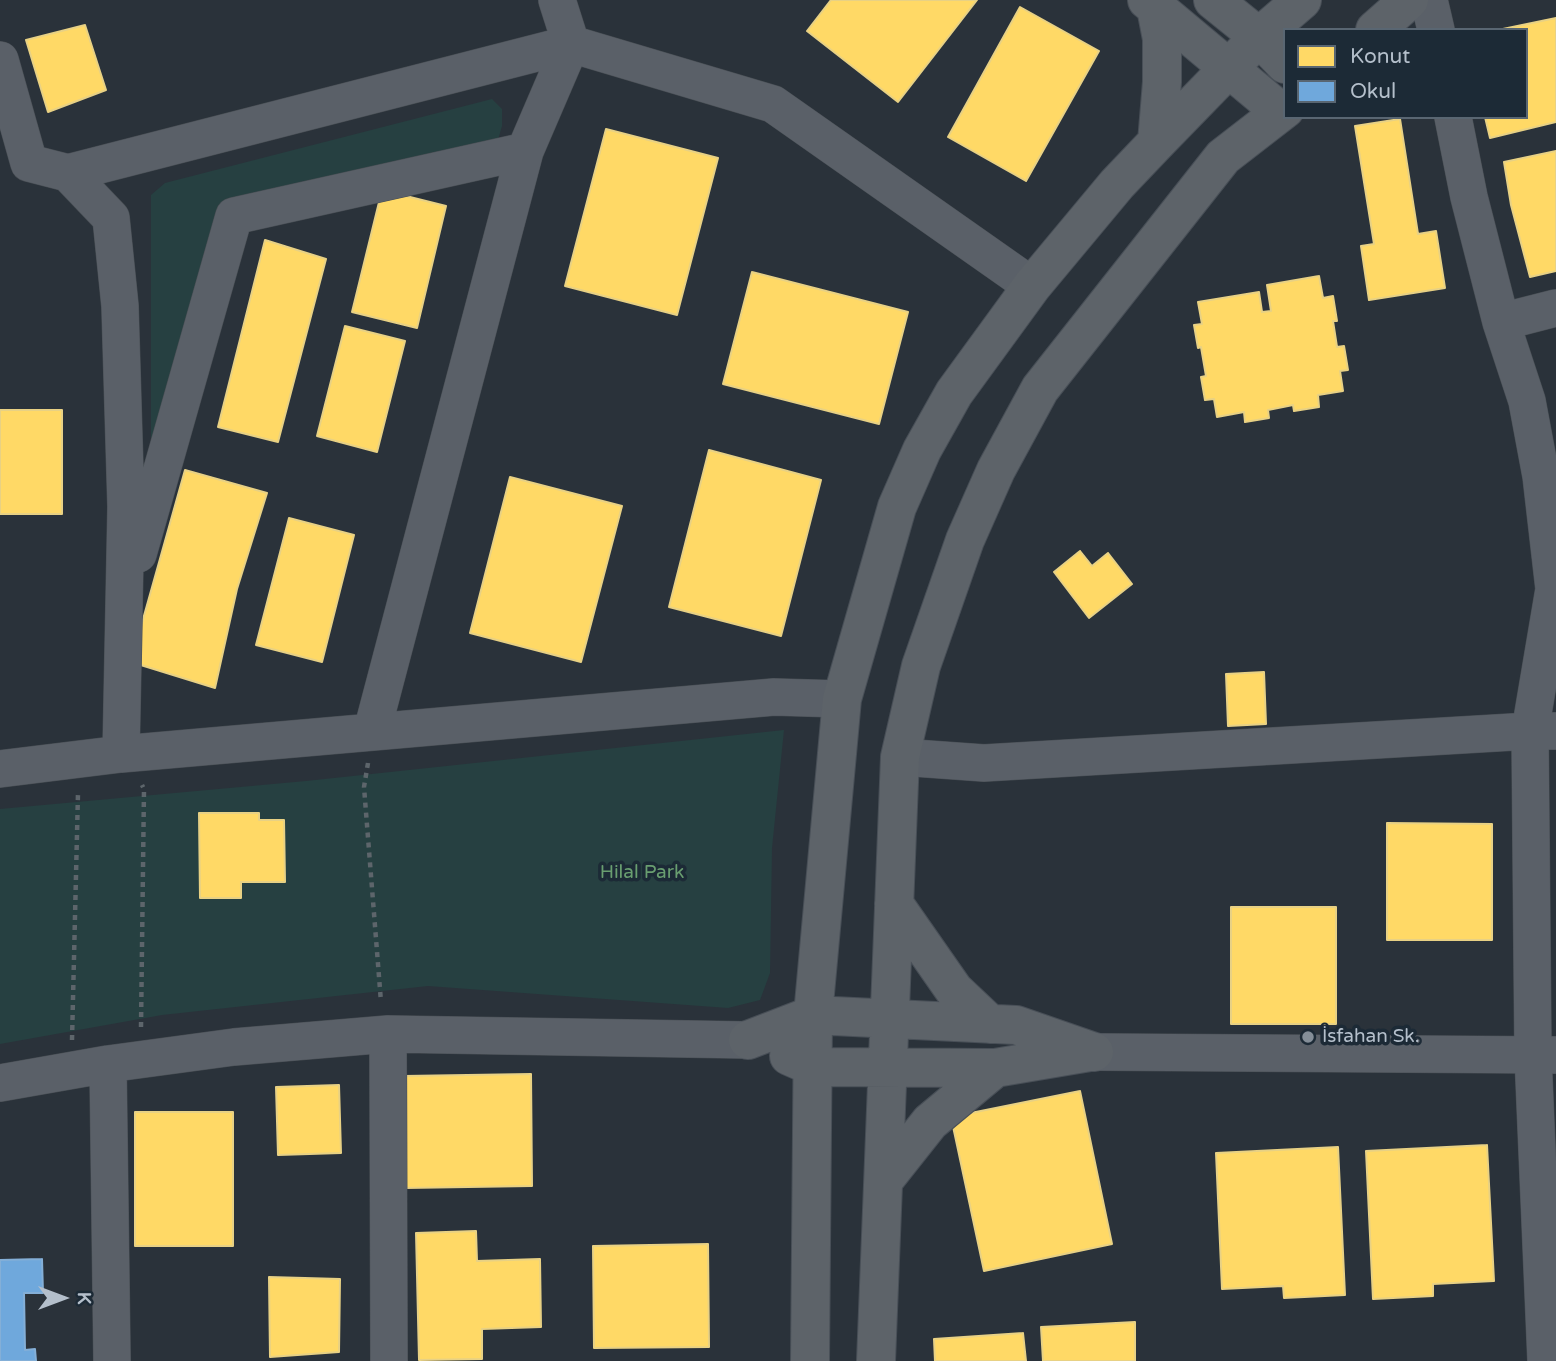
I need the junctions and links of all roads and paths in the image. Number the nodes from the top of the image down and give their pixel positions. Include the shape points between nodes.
1 (557, 0) edge
2 (1213, 0) edge
3 (1302, 0) edge
4 (1409, 0) edge
5 (1429, 0) edge
6 (1151, 4) edge
7 (1286, 28) edge
8 (1377, 28) edge
9 (1436, 28) edge
10 (1283, 32) edge
11 (571, 44) junction
12 (1272, 51) edge
13 (0, 60) edge
14 (1229, 67) junction
15 (1283, 111) edge
16 (1453, 119) edge
17 (1157, 142) junction
18 (525, 151) junction
19 (68, 173) junction
20 (1032, 286) junction
21 (1556, 308) edge
22 (1501, 322) junction
23 (1555, 589) edge
24 (125, 600) junction
25 (842, 699) junction
26 (372, 731) junction
27 (1543, 731) edge
28 (121, 754) junction
29 (901, 757) junction
30 (0, 769) edge
31 (894, 904) junction
32 (813, 1015) junction
33 (890, 1019) junction
34 (990, 1024) junction
35 (388, 1034) junction
36 (748, 1040) junction
37 (1094, 1052) junction
38 (1544, 1056) edge
39 (124, 1062) junction
40 (814, 1067) junction
41 (888, 1068) junction
42 (995, 1068) junction
43 (72, 1070) junction
44 (0, 1083) edge
45 (884, 1180) junction
46 (112, 1361) edge
47 (389, 1361) edge
48 (810, 1361) edge
49 (876, 1361) edge
50 (1546, 1361) edge

1 - 11 street
2 - 12 main road
3 - 7 main road
4 - 8 main road
5 - 9 street
6 - 14 main road
6 - 17 main road via 1162,39
10 - 12 main road
11 - 18 street
11 - 19 street
11 - 20 street via 773,104
12 - 14 main road
13 - 19 street via 29,163
14 - 15 main road
14 - 17 main road
15 - 29 main road via 1223,157 1041,388 996,470 965,540 921,666
16 - 22 street
17 - 20 main road
18 - 24 street via 234,216
18 - 26 street
19 - 24 street via 111,218 121,320
20 - 25 main road via 954,393 922,450 897,507
21 - 22 street
22 - 23 street via 1527,401
23 - 27 street
24 - 28 street
25 - 26 street via 774,697
25 - 32 main road
26 - 28 street
26 - 35 path via 364,787 381,1000
27 - 29 street via 984,763
27 - 38 street
28 - 30 street
28 - 39 path via 145,789
28 - 43 path via 78,793
29 - 31 main road
31 - 33 main road
31 - 34 main road via 954,990
32 - 33 main road
32 - 36 main road
32 - 40 main road
33 - 34 main road
33 - 41 main road
34 - 37 main road via 1016,1026
35 - 36 street
35 - 39 street
35 - 47 street
36 - 40 main road
37 - 38 street
37 - 42 main road
38 - 50 street
39 - 43 street
39 - 46 street
40 - 41 main road
40 - 48 main road
41 - 42 main road
41 - 45 main road
42 - 45 main road via 930,1122
43 - 44 street
45 - 49 main road

